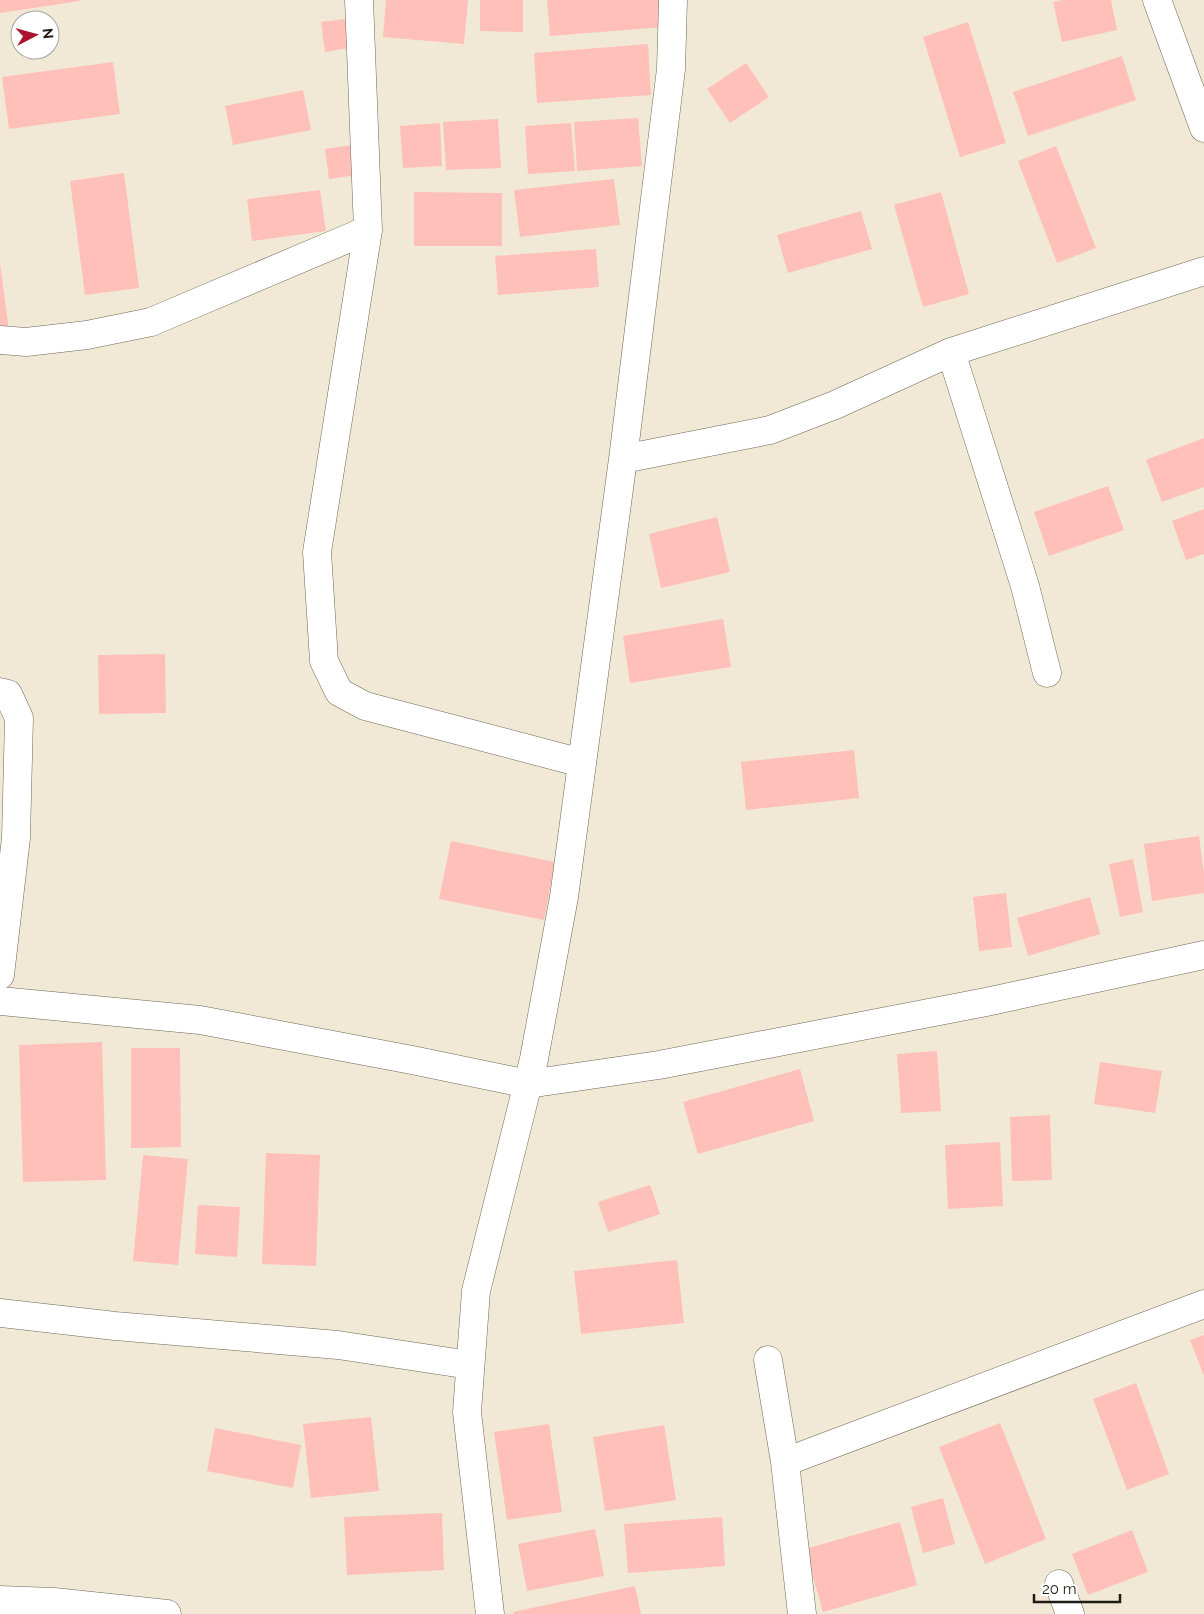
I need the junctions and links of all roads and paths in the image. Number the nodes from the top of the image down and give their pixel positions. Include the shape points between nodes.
1 (359, 0) edge
2 (672, 0) edge
3 (1157, 0) edge
4 (1204, 128) edge
5 (368, 230) junction
6 (1204, 271) edge
7 (0, 340) edge
8 (951, 352) junction
9 (623, 459) junction
10 (1047, 673) dead end
11 (0, 692) edge
12 (582, 763) junction
13 (1204, 955) edge
14 (0, 976) edge
15 (0, 1001) edge
16 (528, 1084) junction
17 (1204, 1304) edge
18 (0, 1313) edge
19 (768, 1360) dead end
20 (470, 1365) junction
21 (784, 1462) junction
22 (1059, 1584) dead end
23 (0, 1600) edge
24 (167, 1614) edge
25 (490, 1614) edge
26 (802, 1614) edge
27 (1070, 1614) edge

1 - 5 street
2 - 9 street via 672,69
3 - 4 street
5 - 7 street via 151,322 87,335 26,342
5 - 12 street via 317,552 324,661 339,692 365,706
6 - 8 street
8 - 9 street via 835,406 770,430
8 - 10 street via 1025,586
9 - 12 street
11 - 14 street via 8,694 19,718 16,838
12 - 16 street via 564,897
13 - 16 street via 986,1002 669,1063
15 - 16 street via 200,1020
16 - 20 street via 476,1291
17 - 21 street
18 - 20 street via 338,1345
19 - 21 street
20 - 25 street via 467,1412
21 - 26 street
22 - 27 street
23 - 24 street via 54,1602

